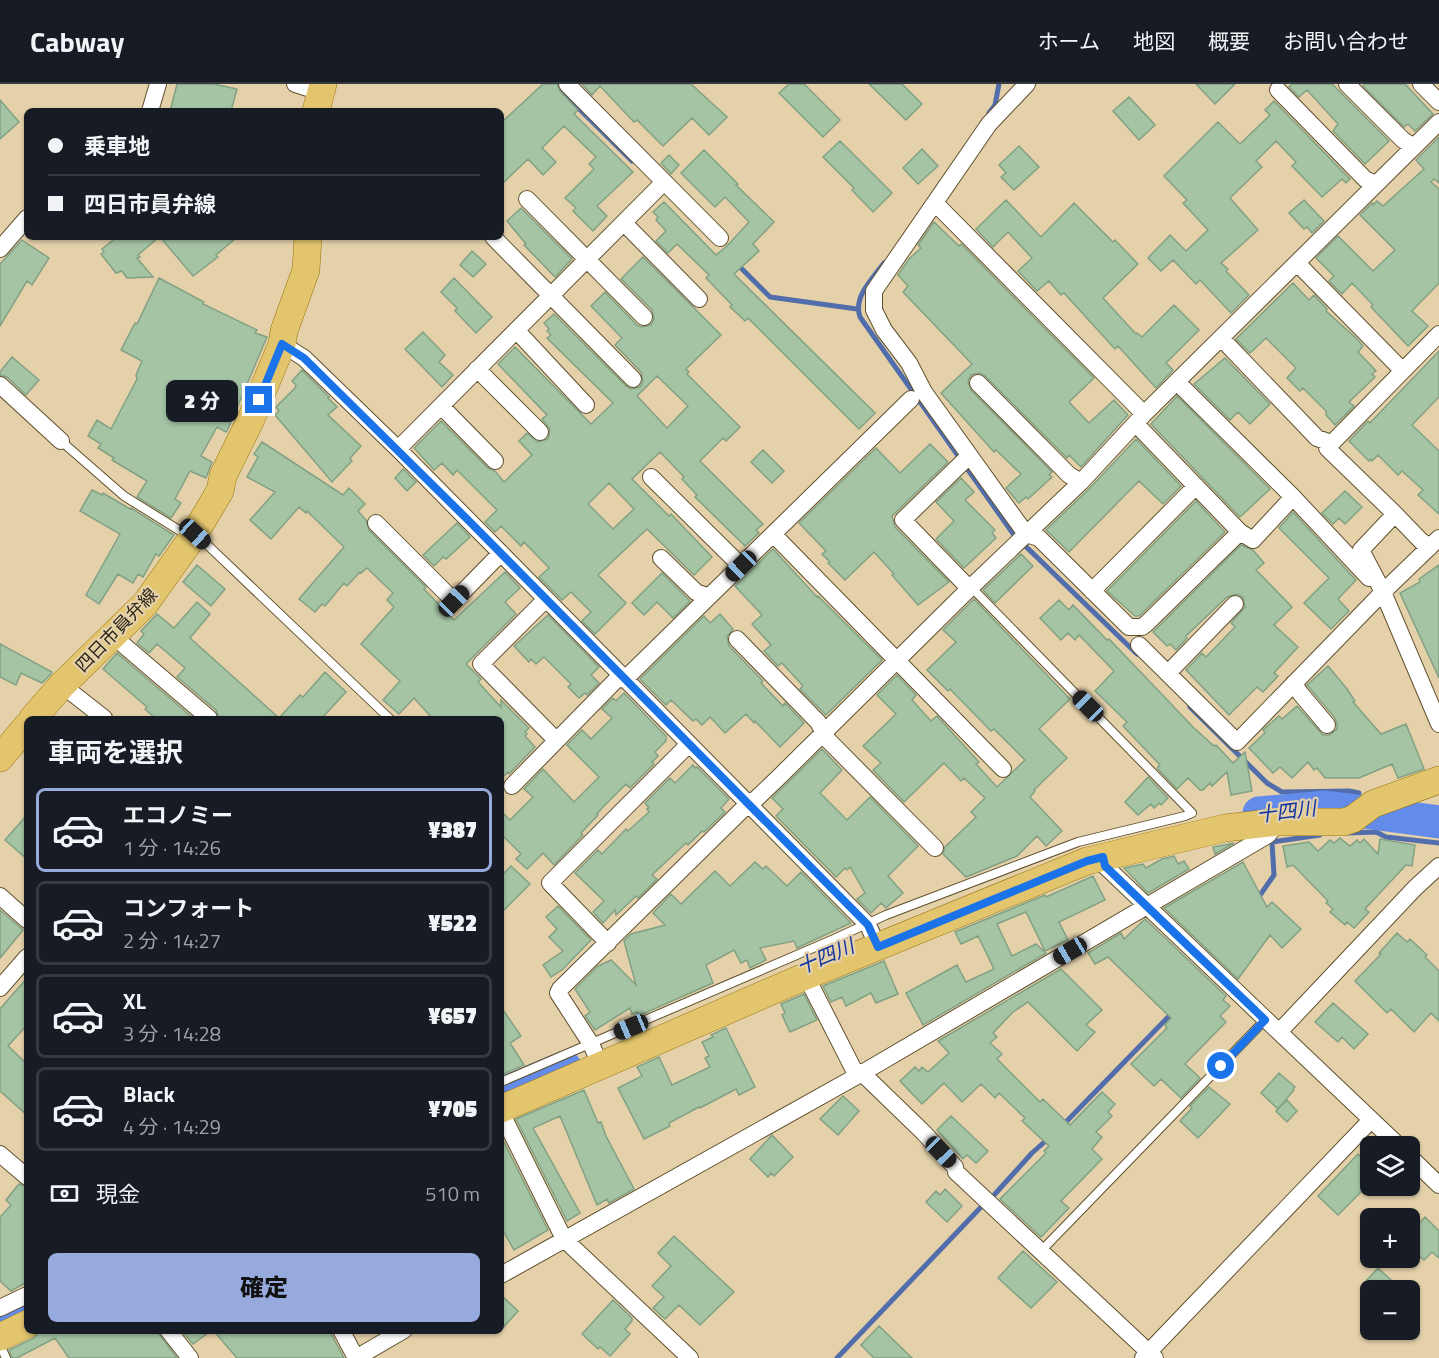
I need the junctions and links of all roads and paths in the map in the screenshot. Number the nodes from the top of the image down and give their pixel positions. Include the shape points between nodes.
1 (158, 84) edge
2 (567, 84) edge
3 (1027, 84) edge
4 (1347, 84) edge
5 (1421, 84) edge
6 (1278, 90) dead end
7 (1439, 102) edge
8 (151, 108) edge
9 (1439, 123) edge
10 (1414, 147) junction
11 (1376, 184) junction
12 (660, 187) junction
13 (527, 200) dead end
14 (935, 203) junction
15 (24, 221) edge
16 (624, 223) junction
17 (720, 238) dead end
18 (308, 240) edge
19 (496, 240) edge
20 (0, 249) edge
21 (588, 259) junction
22 (1296, 263) junction
23 (551, 296) junction
24 (699, 299) dead end
25 (644, 317) dead end
26 (517, 331) junction
27 (1221, 338) junction
28 (1437, 338) edge
29 (282, 344) junction
30 (477, 369) junction
31 (1402, 370) junction
32 (633, 379) dead end
33 (1177, 382) junction
34 (978, 383) dead end
35 (0, 385) edge
36 (911, 399) dead end
37 (586, 405) dead end
38 (441, 406) junction
39 (1140, 419) junction
40 (540, 432) dead end
41 (61, 441) joint
42 (1331, 443) junction
43 (398, 449) junction
44 (965, 460) junction
45 (495, 461) dead end
46 (651, 477) dead end
47 (1081, 482) junction
48 (1196, 486) junction
49 (1293, 498) junction
50 (1395, 514) junction
51 (376, 523) dead end
52 (1240, 532) junction
53 (774, 535) junction
54 (194, 536) junction
55 (1021, 538) junction
56 (1435, 543) edge
57 (501, 553) junction
58 (662, 558) dead end
59 (741, 566) junction
60 (971, 587) junction
61 (1092, 591) junction
62 (1383, 592) junction
63 (709, 597) junction
64 (546, 599) junction
65 (1235, 604) dead end
66 (113, 636) junction
67 (737, 639) dead end
68 (1139, 645) dead end
69 (896, 661) junction
70 (1168, 673) junction
71 (622, 678) junction
72 (1294, 684) junction
73 (62, 685) junction
74 (35, 716) edge
75 (101, 716) edge
76 (206, 716) edge
77 (387, 716) edge
78 (1439, 724) edge
79 (1327, 725) dead end
80 (24, 730) edge
81 (823, 734) junction
82 (556, 740) junction
83 (690, 744) junction
84 (0, 758) edge
85 (1003, 769) dead end
86 (1439, 780) edge
87 (512, 786) dead end
88 (749, 803) junction
89 (1278, 822) junction
90 (935, 848) dead end
91 (1103, 857) junction
92 (1439, 866) edge
93 (0, 896) edge
94 (1147, 907) junction
95 (24, 917) edge
96 (872, 935) junction
97 (608, 943) junction
98 (24, 960) edge
99 (806, 976) junction
100 (0, 988) edge
101 (1265, 1020) junction
102 (1279, 1032) junction
103 (595, 1054) junction
104 (859, 1074) junction
105 (504, 1081) edge
106 (504, 1108) edge
107 (504, 1116) edge
108 (1371, 1120) junction
109 (1388, 1136) edge
110 (0, 1154) edge
111 (1420, 1167) edge
112 (24, 1174) edge
113 (1439, 1185) edge
114 (564, 1239) junction
115 (1042, 1250) junction
116 (504, 1273) edge
117 (24, 1296) edge
118 (0, 1308) edge
119 (24, 1325) edge
120 (171, 1334) edge
121 (343, 1334) edge
122 (397, 1334) edge
123 (0, 1337) edge
124 (0, 1345) edge
125 (1149, 1356) edge
126 (6, 1358) edge
127 (190, 1358) edge
128 (356, 1358) edge
129 (690, 1358) edge

1 - 8 street
2 - 12 street
3 - 14 street via 989,124
4 - 10 street
5 - 7 street
6 - 11 street via 1365,179
9 - 10 street
10 - 11 street
11 - 22 street
12 - 16 street
12 - 17 street
13 - 21 street
14 - 39 street
14 - 44 street via 874,291 874,310
15 - 20 street
16 - 21 street
16 - 24 street
18 - 29 main road, 四日市員弁線 via 306,270
19 - 23 street
21 - 23 street
21 - 25 street
22 - 27 street
22 - 31 street
23 - 26 street
23 - 32 street
26 - 30 street
26 - 37 street
27 - 33 street
27 - 42 street via 1317,438
28 - 31 street
29 - 43 street via 304,358
29 - 54 main road, 四日市員弁線 via 222,476 220,491
30 - 38 street
30 - 40 street
31 - 42 street
33 - 39 street
33 - 49 street
34 - 47 street via 1069,475
35 - 41 street
36 - 53 street
38 - 43 street
38 - 45 street
39 - 47 street
39 - 48 street
41 - 54 lane via 124,496
42 - 50 street via 1327,448
43 - 57 street
44 - 55 street
44 - 60 street via 903,520
46 - 59 street
47 - 55 street
48 - 52 street
48 - 61 street
49 - 52 street via 1253,540
49 - 62 street
50 - 56 street via 1421,541
50 - 62 street via 1361,550
51 - 57 street via 454,601
52 - 61 street via 1142,627 1124,623
53 - 59 street
53 - 69 street
54 - 66 main road, 四日市員弁線 via 145,604
54 - 77 lane
55 - 60 street
55 - 61 street via 1039,538
56 - 62 street
57 - 64 street
58 - 63 street via 696,592
59 - 63 street
60 - 69 street
60 - 96 lane via 1192,813 1078,842
62 - 72 street
62 - 78 street
63 - 71 street
64 - 71 street
64 - 82 street via 482,664
65 - 70 street
66 - 73 main road, 四日市員弁線
66 - 76 street
67 - 81 street via 818,722
68 - 70 street
69 - 81 street
69 - 85 street
70 - 72 street via 1237,742
71 - 82 street
71 - 83 street
72 - 79 street
73 - 74 main road, 四日市員弁線
73 - 75 street
80 - 84 main road
81 - 88 street
81 - 90 street
82 - 87 street
83 - 88 street
83 - 97 street via 550,883
86 - 89 main road via 1344,822
88 - 96 street
88 - 97 street
89 - 91 main road via 1225,828
89 - 94 street via 1268,836
91 - 94 street via 1105,866
91 - 96 main road
92 - 102 street
93 - 95 street
94 - 101 street
94 - 104 street
96 - 99 main road
96 - 103 lane via 834,939
97 - 103 street via 558,993
98 - 100 street
99 - 103 main road
99 - 104 street
101 - 102 street
101 - 115 lane
102 - 108 street
103 - 105 lane
103 - 106 main road
104 - 114 street
104 - 115 street via 924,1133 956,1172
107 - 114 street
108 - 109 street
108 - 125 street
110 - 112 street
111 - 113 street
114 - 116 street
114 - 129 street
115 - 125 street
117 - 118 street
119 - 123 main road
120 - 127 street
121 - 128 street
122 - 128 street
124 - 126 lane

